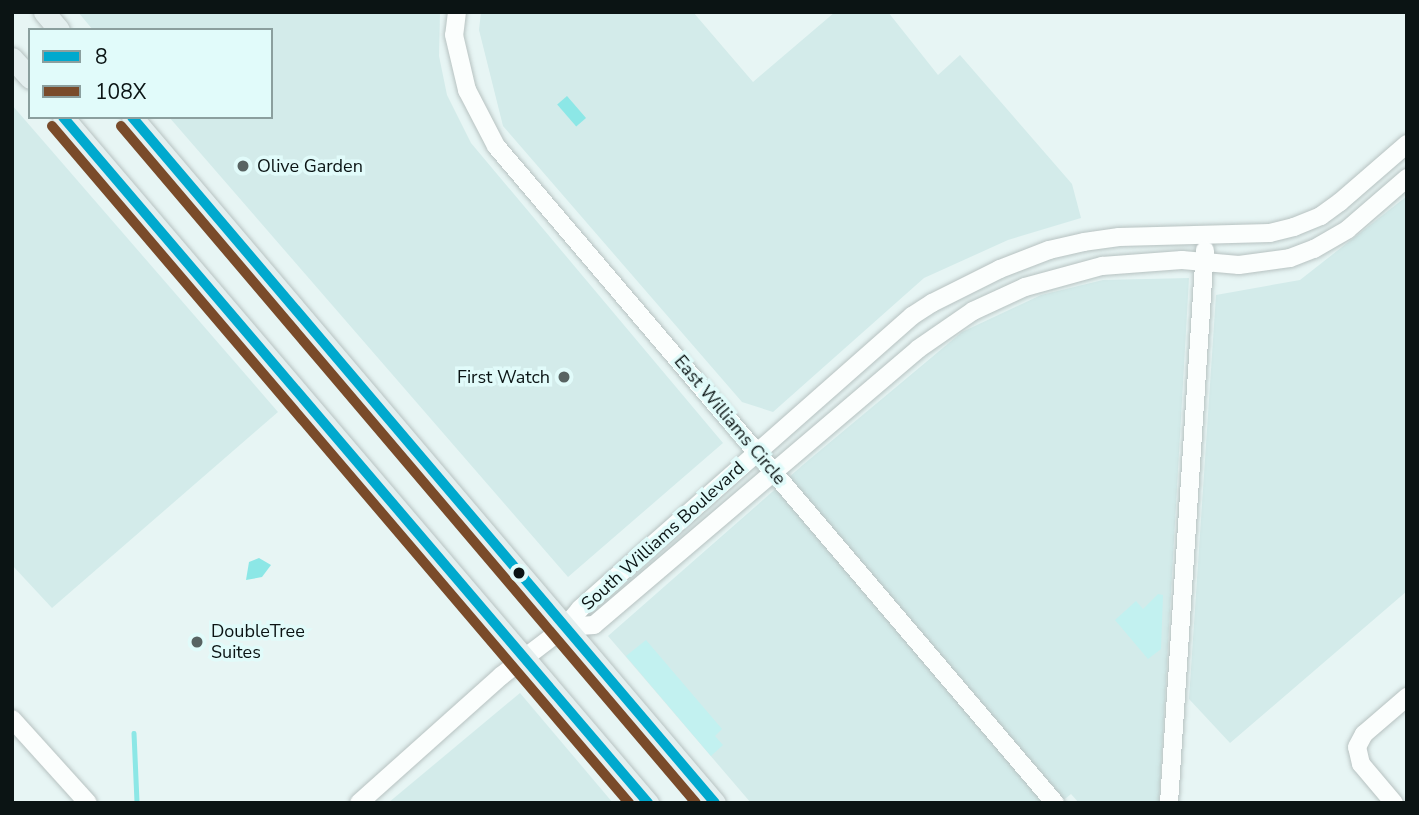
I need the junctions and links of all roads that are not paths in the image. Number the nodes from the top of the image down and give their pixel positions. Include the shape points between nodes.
1 (44, 12) edge
2 (457, 12) edge
3 (57, 28) edge
4 (12, 58) edge
5 (28, 76) edge
6 (65, 119) edge
7 (134, 119) edge
8 (1407, 144) edge
9 (1407, 178) edge
10 (1206, 236) junction
11 (1205, 261) junction
12 (758, 452) junction
13 (774, 471) junction
14 (565, 628) junction
15 (524, 658) junction
16 (1407, 697) edge
17 (12, 719) edge
18 (88, 803) edge
19 (359, 803) edge
20 (648, 803) edge
21 (715, 803) edge
22 (1055, 803) edge
23 (1169, 803) edge
24 (1394, 803) edge

1 - 3 main road
2 - 12 street, East Williams Circle via 454,35 467,90 496,146
4 - 5 main road
6 - 15 main road
7 - 14 main road
8 - 10 street, South Williams Boulevard via 1321,216 1270,233
9 - 11 street, South Williams Boulevard via 1348,229 1314,249 1266,263
10 - 11 street
10 - 12 street, South Williams Boulevard via 1084,242 997,270 912,316
11 - 13 street, South Williams Boulevard via 1102,265 1066,273 998,299 941,331
11 - 23 street
12 - 13 street, East Williams Circle
12 - 14 street, South Williams Boulevard via 580,609
13 - 14 street, South Williams Boulevard via 594,625
13 - 22 street, East Williams Circle
14 - 15 street
14 - 21 main road
15 - 19 street
15 - 20 main road
16 - 24 street via 1364,734 1357,747 1361,764
17 - 18 street

